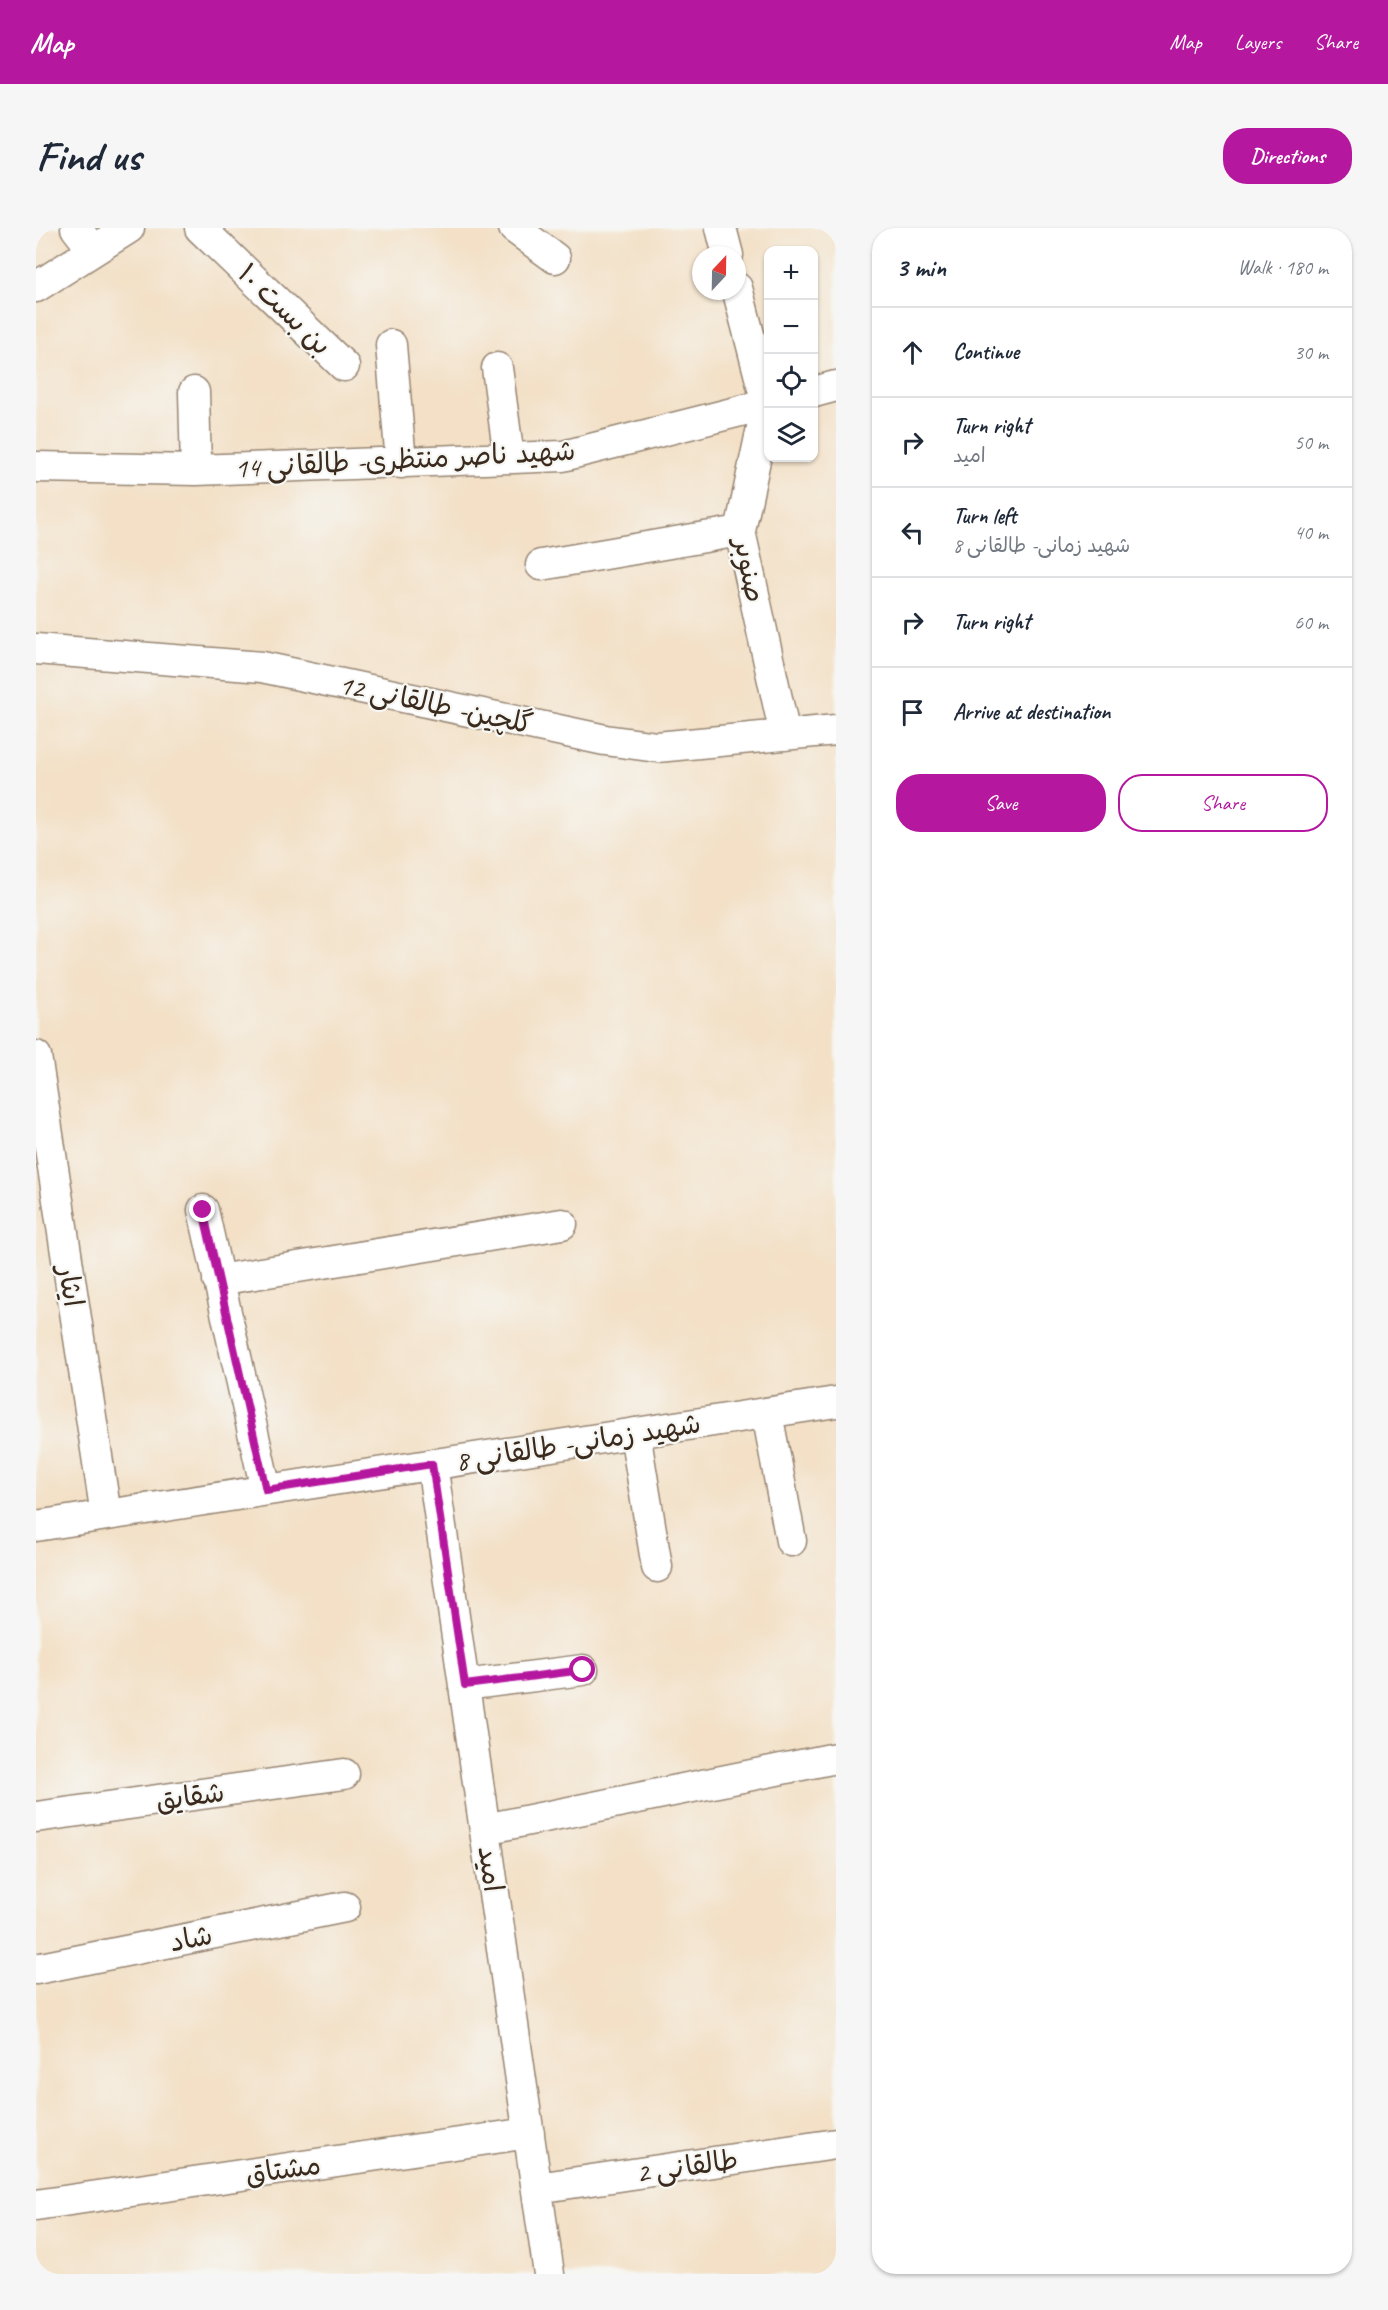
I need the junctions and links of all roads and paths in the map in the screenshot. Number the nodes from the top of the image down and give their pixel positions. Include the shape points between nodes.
1 (129, 228) edge
2 (200, 228) edge
3 (514, 228) edge
4 (721, 228) edge
5 (84, 239) edge
6 (726, 246) edge
7 (555, 258) dead end
8 (36, 287) edge
9 (740, 300) edge
10 (391, 345) dead end
11 (344, 366) dead end
12 (497, 368) dead end
13 (836, 386) edge
14 (764, 389) edge
15 (818, 391) edge
16 (194, 392) dead end
17 (764, 405) edge
18 (767, 408) edge
19 (509, 458) junction
20 (400, 463) junction
21 (36, 467) edge
22 (196, 470) junction
23 (740, 531) junction
24 (541, 565) dead end
25 (36, 649) edge
26 (836, 730) edge
27 (785, 735) junction
28 (36, 1056) edge
29 (203, 1210) dead end
30 (562, 1224) dead end
31 (218, 1280) junction
32 (836, 1402) edge
33 (767, 1413) junction
34 (635, 1433) junction
35 (432, 1464) junction
36 (266, 1490) junction
37 (106, 1515) junction
38 (36, 1526) edge
39 (792, 1541) dead end
40 (657, 1567) dead end
41 (583, 1670) dead end
42 (465, 1685) junction
43 (836, 1758) edge
44 (344, 1774) dead end
45 (36, 1817) edge
46 (485, 1830) junction
47 (345, 1907) dead end
48 (36, 1969) edge
49 (529, 2133) junction
50 (836, 2144) edge
51 (537, 2188) junction
52 (36, 2205) edge
53 (549, 2274) edge

1 - 5 street
2 - 11 street, بن بست ۱۰
3 - 7 street
4 - 6 street
5 - 8 street
9 - 14 street
10 - 20 street
12 - 19 street
13 - 15 street
16 - 22 street
17 - 19 street, شهید ناصر منتظری- طالقانی 14 via 562,456
18 - 23 street, صنوبر
19 - 20 street, شهید ناصر منتظری- طالقانی 14
20 - 22 street, شهید ناصر منتظری- طالقانی 14
21 - 22 street, شهید ناصر منتظری- طالقانی 14
23 - 24 street
23 - 27 street, صنوبر
25 - 27 street, گلچین- طالقانی 12 via 262,667 605,740 646,745
26 - 27 street, گلچین- طالقانی 12
28 - 37 street, ایثار
29 - 31 street
30 - 31 street
31 - 36 street
32 - 33 street, شهید زمانی- طالقانی 8
33 - 34 street, شهید زمانی- طالقانی 8
33 - 39 street
34 - 35 street, شهید زمانی- طالقانی 8
34 - 40 street
35 - 36 street, شهید زمانی- طالقانی 8
35 - 42 street, امید
36 - 37 street, شهید زمانی- طالقانی 8
37 - 38 street, شهید زمانی- طالقانی 8
41 - 42 street
42 - 46 street, امید
43 - 46 street
44 - 45 street, شقایق
46 - 49 street, امید
47 - 48 street, شاد
49 - 51 street, امید
49 - 52 street, مشتاق
50 - 51 street, طالقانی 2
51 - 53 street, امید

